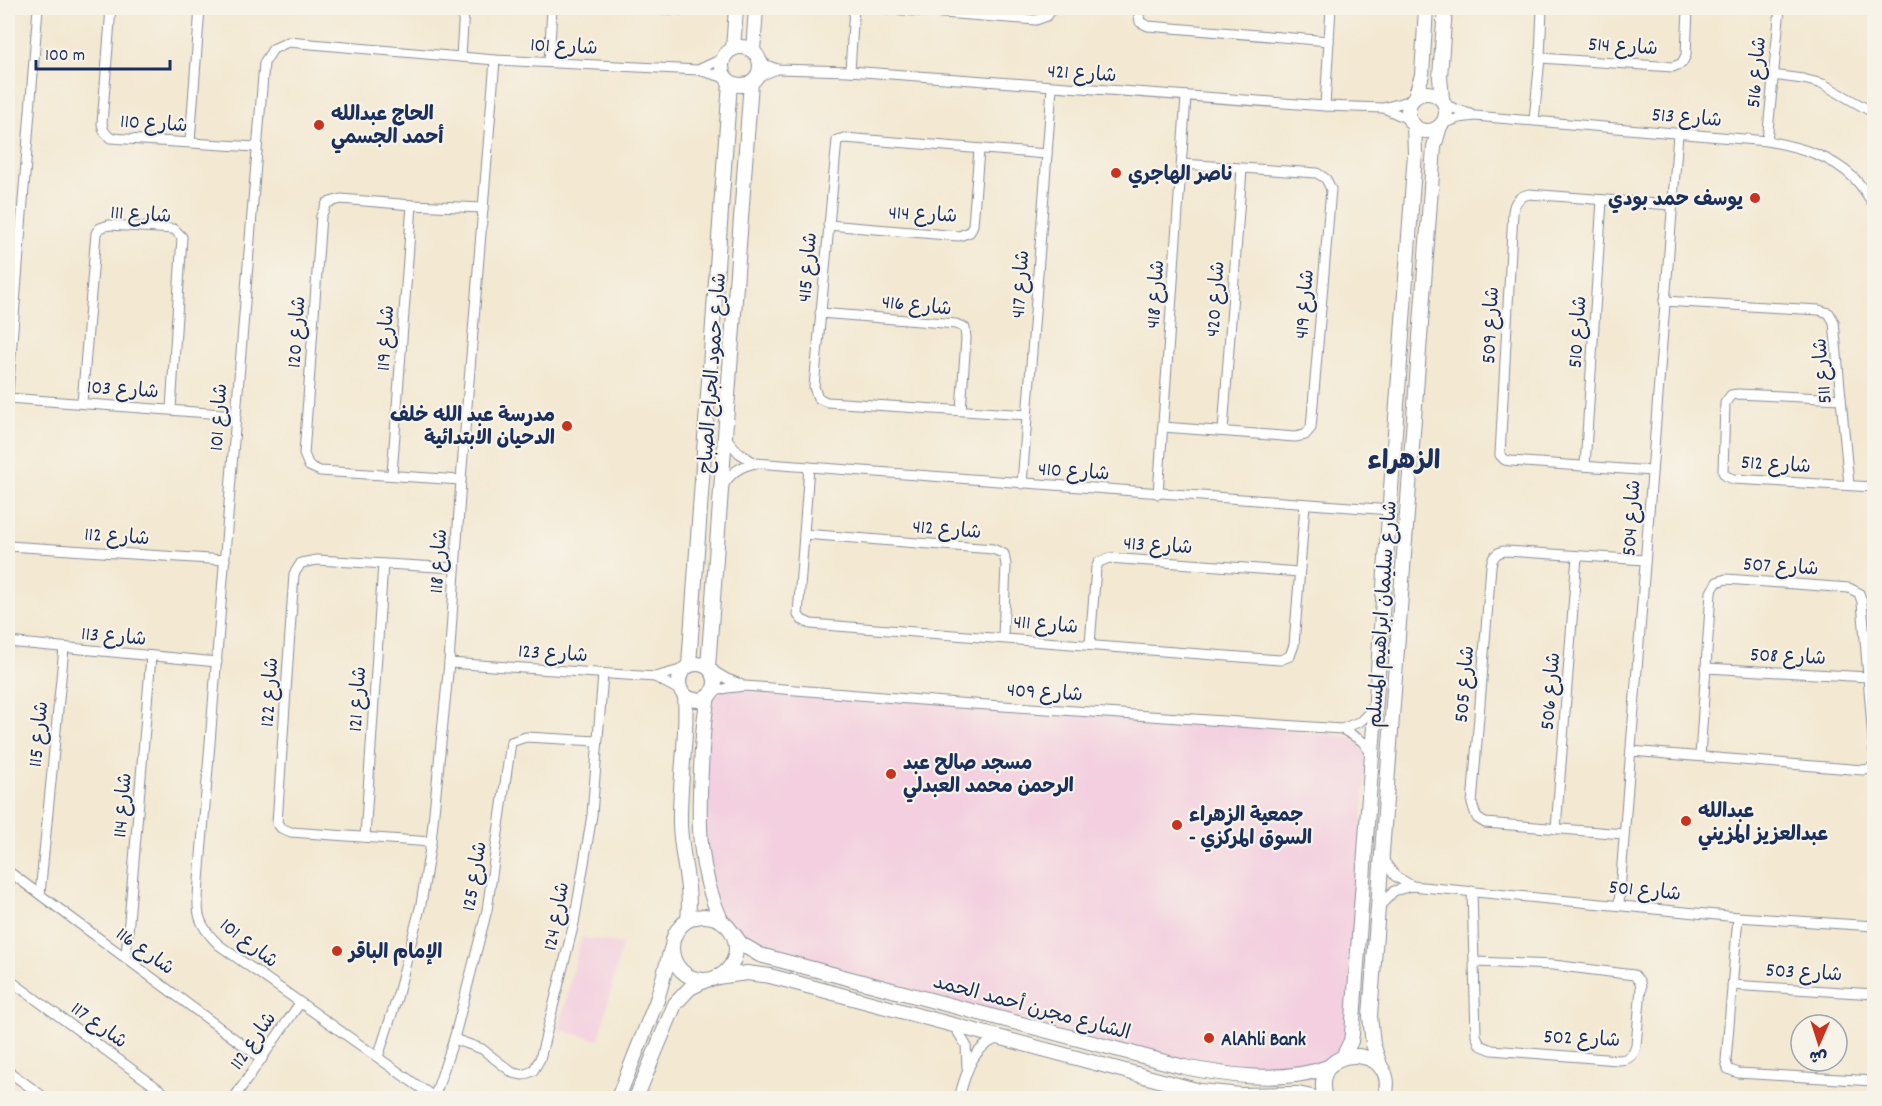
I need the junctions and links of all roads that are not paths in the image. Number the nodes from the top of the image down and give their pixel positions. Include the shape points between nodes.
1 (38, 8) edge
2 (111, 8) edge
3 (200, 8) edge
4 (464, 8) edge
5 (552, 8) edge
6 (651, 8) edge
7 (693, 8) edge
8 (736, 8) edge
9 (756, 8) edge
10 (854, 8) edge
11 (877, 8) edge
12 (1053, 8) edge
13 (1138, 8) edge
14 (1331, 8) edge
15 (1426, 8) edge
16 (1445, 8) edge
17 (1542, 8) edge
18 (1688, 8) edge
19 (1780, 8) edge
20 (1867, 8) edge
21 (1875, 11) edge
22 (1329, 41) junction
23 (728, 53) junction
24 (755, 53) junction
25 (461, 57) junction
26 (1540, 58) junction
27 (495, 60) junction
28 (549, 62) junction
29 (777, 69) junction
30 (698, 70) junction
31 (850, 71) junction
32 (1772, 75) junction
33 (728, 80) junction
34 (754, 80) junction
35 (1052, 88) junction
36 (1186, 97) junction
37 (1414, 99) junction
38 (1443, 102) junction
39 (1325, 106) junction
40 (1383, 108) junction
41 (1875, 113) edge
42 (1475, 116) junction
43 (1534, 120) junction
44 (1412, 122) junction
45 (1441, 125) junction
46 (1678, 134) junction
47 (1767, 141) junction
48 (190, 142) junction
49 (256, 147) junction
50 (979, 150) junction
51 (1047, 154) junction
52 (726, 159) junction
53 (745, 162) junction
54 (1182, 164) junction
55 (1242, 169) junction
56 (1602, 200) junction
57 (412, 205) junction
58 (1875, 205) edge
59 (1671, 206) junction
60 (483, 208) junction
61 (828, 225) junction
62 (1664, 301) junction
63 (820, 313) junction
64 (1404, 314) junction
65 (1423, 315) junction
66 (1403, 330) junction
67 (1422, 330) junction
68 (710, 374) junction
69 (729, 375) junction
70 (8, 396) edge
71 (1841, 399) junction
72 (82, 403) junction
73 (171, 409) junction
74 (962, 410) junction
75 (235, 415) junction
76 (1027, 415) junction
77 (1163, 427) junction
78 (1222, 431) junction
79 (726, 438) junction
80 (754, 463) junction
81 (1585, 466) junction
82 (809, 467) junction
83 (1652, 471) junction
84 (392, 474) junction
85 (461, 480) junction
86 (1022, 484) junction
87 (1849, 485) junction
88 (1875, 487) edge
89 (722, 488) junction
90 (1158, 494) junction
91 (1305, 504) junction
92 (1391, 510) junction
93 (804, 534) junction
94 (8, 546) edge
95 (1577, 556) junction
96 (225, 560) junction
97 (1645, 560) junction
98 (383, 564) junction
99 (455, 568) junction
100 (1299, 572) junction
101 (1003, 637) junction
102 (8, 642) edge
103 (1090, 644) junction
104 (64, 648) junction
105 (151, 656) junction
106 (217, 662) junction
107 (449, 663) junction
108 (687, 667) junction
109 (1706, 668) junction
110 (710, 669) junction
111 (603, 674) junction
112 (655, 677) junction
113 (1868, 677) junction
114 (745, 686) junction
115 (683, 693) junction
116 (710, 694) junction
117 (1374, 707) junction
118 (1342, 729) junction
119 (597, 741) junction
120 (1630, 751) junction
121 (1875, 752) edge
122 (1371, 753) junction
123 (1700, 756) junction
124 (1875, 764) edge
125 (682, 768) junction
126 (701, 770) junction
127 (1556, 829) junction
128 (1624, 834) junction
129 (365, 837) junction
130 (431, 842) junction
131 (1382, 858) junction
132 (8, 871) edge
133 (1412, 886) junction
134 (1472, 891) junction
135 (40, 894) junction
136 (1619, 904) junction
137 (1379, 908) junction
138 (1738, 917) junction
139 (688, 920) junction
140 (721, 920) junction
141 (1875, 926) edge
142 (733, 933) junction
143 (672, 944) junction
144 (126, 957) junction
145 (1475, 962) junction
146 (8, 979) edge
147 (711, 979) junction
148 (1732, 985) junction
149 (1875, 994) edge
150 (300, 1003) junction
151 (954, 1026) junction
152 (1001, 1038) junction
153 (454, 1039) junction
154 (378, 1057) junction
155 (262, 1059) junction
156 (1337, 1062) junction
157 (1381, 1068) junction
158 (8, 1071) edge
159 (966, 1072) junction
160 (1875, 1080) edge
161 (1387, 1097) edge
162 (45, 1098) edge
163 (171, 1098) edge
164 (234, 1098) edge
165 (434, 1098) edge
166 (618, 1098) edge
167 (636, 1098) edge
168 (959, 1098) edge
169 (1316, 1098) edge
170 (1326, 1098) edge

1 - 70 street, شارع 103
2 - 48 street, شارع 110 via 104,131 110,138
3 - 48 street
4 - 25 street
5 - 28 street
6 - 7 street
8 - 23 street
9 - 24 street
10 - 31 street
11 - 12 street via 1036,20 1047,16
13 - 22 street via 1140,22 1148,26
14 - 22 street
15 - 37 street via 1422,75
16 - 38 street via 1440,77
17 - 26 street
18 - 26 street, شارع 514 via 1686,55 1682,63 1673,67
19 - 32 street, شارع 516
20 - 21 street
22 - 39 street
23 - 24 street via 743,47
23 - 30 street, شارع 101
23 - 33 street via 723,72
24 - 29 street via 765,65
24 - 34 street via 760,70
25 - 27 street, شارع 101
25 - 49 street, شارع 101 via 288,42 273,49 264,63
26 - 43 street
27 - 28 street, شارع 101
27 - 60 street, شارع 118
28 - 30 street, شارع 101
29 - 31 street, شارع 421
29 - 34 street, شارع 421
30 - 33 street, شارع 101
31 - 35 street, شارع 421
32 - 41 street via 1823,84
32 - 47 street, شارع 516
33 - 34 street via 741,85
33 - 52 street, شارع حمود الجراح الصباح
34 - 53 street, شارع حمود الجراح الصباح
35 - 36 street, شارع 421
35 - 51 street, شارع 417
36 - 39 street, شارع 421
36 - 54 street, شارع 418
37 - 38 street via 1426,93 1437,95
37 - 40 street, شارع 421
37 - 44 street via 1408,113
38 - 42 street, شارع 513
38 - 45 street via 1446,118
39 - 40 street, شارع 421
40 - 44 street, شارع 421
42 - 43 street, شارع 513
42 - 45 street, شارع 513
43 - 46 street, شارع 513
44 - 45 street via 1428,131
44 - 64 street, شارع سليمان ابراهيم المسلم via 1416,146
45 - 65 street, شارع سليمان ابراهيم المسلم via 1434,147
46 - 47 street, شارع 513
46 - 59 street, شارع 504
47 - 58 street, شارع 513 via 1823,156 1855,178
48 - 49 street, شارع 110
49 - 75 street, شارع 101
50 - 51 street, شارع 415
50 - 61 street, شارع 414 via 970,232 959,236
50 - 61 street, شارع 415 via 837,140
51 - 76 street, شارع 417
52 - 53 street
52 - 68 street, شارع حمود الجراح الصباح
53 - 69 street, شارع حمود الجراح الصباح
54 - 55 street, شارع 419
54 - 77 street, شارع 418
55 - 78 street, شارع 420
55 - 78 street, شارع 419 via 1317,173 1326,179 1330,201 1311,428 1305,435 1295,437
56 - 59 street, شارع 509
56 - 81 street, شارع 510
56 - 81 street, شارع 509 via 1529,194 1519,198 1513,212 1500,452 1508,460
57 - 60 street, شارع 120
57 - 84 street, شارع 119
57 - 84 street, شارع 120 via 341,199 327,203 321,216 304,454 309,466 320,471
59 - 62 street, شارع 504
60 - 85 street, شارع 118
61 - 63 street, شارع 415
62 - 71 street, شارع 511 via 1826,311 1834,322
62 - 83 street, شارع 504
63 - 74 street, شارع 416 via 956,324 965,328
63 - 74 street, شارع 415 via 813,387 818,398 827,402
64 - 65 street
64 - 66 street, شارع سليمان ابراهيم المسلم
65 - 67 street, شارع سليمان ابراهيم المسلم
66 - 67 street
66 - 92 street, شارع سليمان ابراهيم المسلم
67 - 131 street, شارع سليمان ابراهيم المسلم
68 - 69 street via 720,370
68 - 108 street, شارع حمود الجراح الصباح
69 - 79 street, شارع حمود الجراح الصباح
70 - 72 street, شارع 103
71 - 87 street, شارع 511
71 - 87 street, شارع 512 via 1731,395 1725,403 1723,469 1730,478
72 - 73 street, شارع 103
72 - 73 street, شارع 111 via 96,233 109,225 174,229 182,237
73 - 75 street, شارع 103
74 - 76 street, شارع 415
75 - 96 street, شارع 101
76 - 86 street, شارع 417
77 - 78 street, شارع 419
77 - 90 street, شارع 418
79 - 80 street
79 - 89 street, شارع حمود الجراح الصباح
80 - 82 street, شارع 410
80 - 89 street via 737,469
81 - 83 street, شارع 509
82 - 86 street, شارع 410
82 - 93 street, شارع 411
83 - 97 street, شارع 504
84 - 85 street, شارع 120
85 - 99 street, شارع 118
86 - 90 street, شارع 410
87 - 88 street, شارع 512
89 - 110 street, شارع حمود الجراح الصباح
90 - 91 street, شارع 410
91 - 92 street, شارع 410
91 - 100 street, شارع 411
92 - 117 street, شارع سليمان ابراهيم المسلم
93 - 101 street, شارع 412 via 993,549 1004,554
93 - 101 street, شارع 411 via 798,615 802,620 811,624
94 - 96 street, شارع 112
95 - 97 street, شارع 505
95 - 127 street, شارع 506
95 - 127 street, شارع 505 via 1506,550 1493,558 1474,769 1472,809 1480,821
96 - 106 street, شارع 101
97 - 120 street, شارع 504
98 - 99 street, شارع 122
98 - 129 street, شارع 121
98 - 129 street, شارع 122 via 317,560 302,563 294,574 277,823 291,832
99 - 107 street, شارع 118
100 - 103 street, شارع 413 via 1109,558 1096,568
100 - 103 street, شارع 411 via 1294,645 1290,656 1280,660
101 - 103 street, شارع 411
102 - 104 street, شارع 113
104 - 105 street, شارع 113
104 - 135 street, شارع 115
105 - 106 street, شارع 113
105 - 144 street, شارع 114
106 - 150 street, شارع 101 via 198,919 219,945
107 - 111 street, شارع 123
107 - 130 street, شارع 118
108 - 110 street via 699,663
108 - 112 street, شارع 123
108 - 115 street via 679,679
109 - 113 street, شارع 508
109 - 113 street, شارع 507 via 1712,589 1726,579 1856,590 1862,602
109 - 123 street, شارع 507
110 - 114 street, شارع 409
110 - 116 street via 716,679
111 - 112 street, شارع 123
111 - 119 street, شارع 124
112 - 115 street, شارع 123
113 - 121 street, شارع 507
114 - 116 street, شارع 409
114 - 118 street, شارع 409
115 - 116 street via 700,700
115 - 125 street via 686,729
116 - 126 street
117 - 118 street via 1361,721
117 - 122 street, شارع سليمان ابراهيم المسلم
118 - 122 street via 1362,741
119 - 153 street, شارع 125 via 526,737 511,742 487,910
119 - 153 street, شارع 124 via 592,815 574,923 540,1059 533,1071 523,1075 482,1049
120 - 123 street
120 - 128 street, شارع 504
122 - 156 street, شارع سليمان ابراهيم المسلم via 1352,1034
123 - 124 street via 1863,770
125 - 126 street
125 - 139 street via 680,831 689,894
126 - 140 street via 699,836 708,886
127 - 128 street, شارع 505
128 - 136 street, شارع 504
129 - 130 street, شارع 122
130 - 154 street, شارع 118 via 421,904
131 - 133 street via 1395,876
131 - 137 street, شارع سليمان ابراهيم المسلم
132 - 135 street, شارع 116
133 - 134 street, شارع 501
133 - 137 street via 1394,891
134 - 136 street, شارع 501
134 - 145 street, شارع 502
135 - 144 street, شارع 116
136 - 138 street, شارع 501
137 - 157 street, شارع سليمان ابراهيم المسلم via 1370,1016
138 - 141 street, شارع 501
138 - 148 street
139 - 140 street via 704,915
139 - 143 street via 675,934
140 - 142 street
142 - 147 street via 737,943 733,964
142 - 156 street, الشارع مجرن أحمد الحمد via 741,944 760,955 1184,1067 1217,1074 1282,1076 1312,1074
143 - 147 street via 677,965 685,973 694,979
143 - 166 street via 657,1000
144 - 155 street, شارع 116
145 - 145 street, شارع 502 via 1476,1035 1482,1047 1622,1060 1635,1050 1641,988 1634,975 1553,965
146 - 163 street, شارع 117
147 - 151 street, الشارع مجرن أحمد الحمد via 747,973 770,976
147 - 167 street via 690,988 675,1004
148 - 149 street, شارع 503
148 - 160 street via 1726,1061 1731,1071
150 - 154 street, شارع 101
150 - 155 street, شارع 112
151 - 152 street, الشارع مجرن أحمد الحمد
151 - 159 street via 966,1045
152 - 159 street via 982,1046
152 - 169 street, الشارع مجرن أحمد الحمد via 1200,1091
153 - 165 street, شارع 125
154 - 165 street, شارع 101
155 - 164 street, شارع 112
156 - 157 street via 1353,1055 1364,1056
156 - 170 street, شارع سليمان ابراهيم المسلم via 1327,1072 1323,1085
157 - 161 street, شارع سليمان ابراهيم المسلم
158 - 162 street
159 - 168 street

